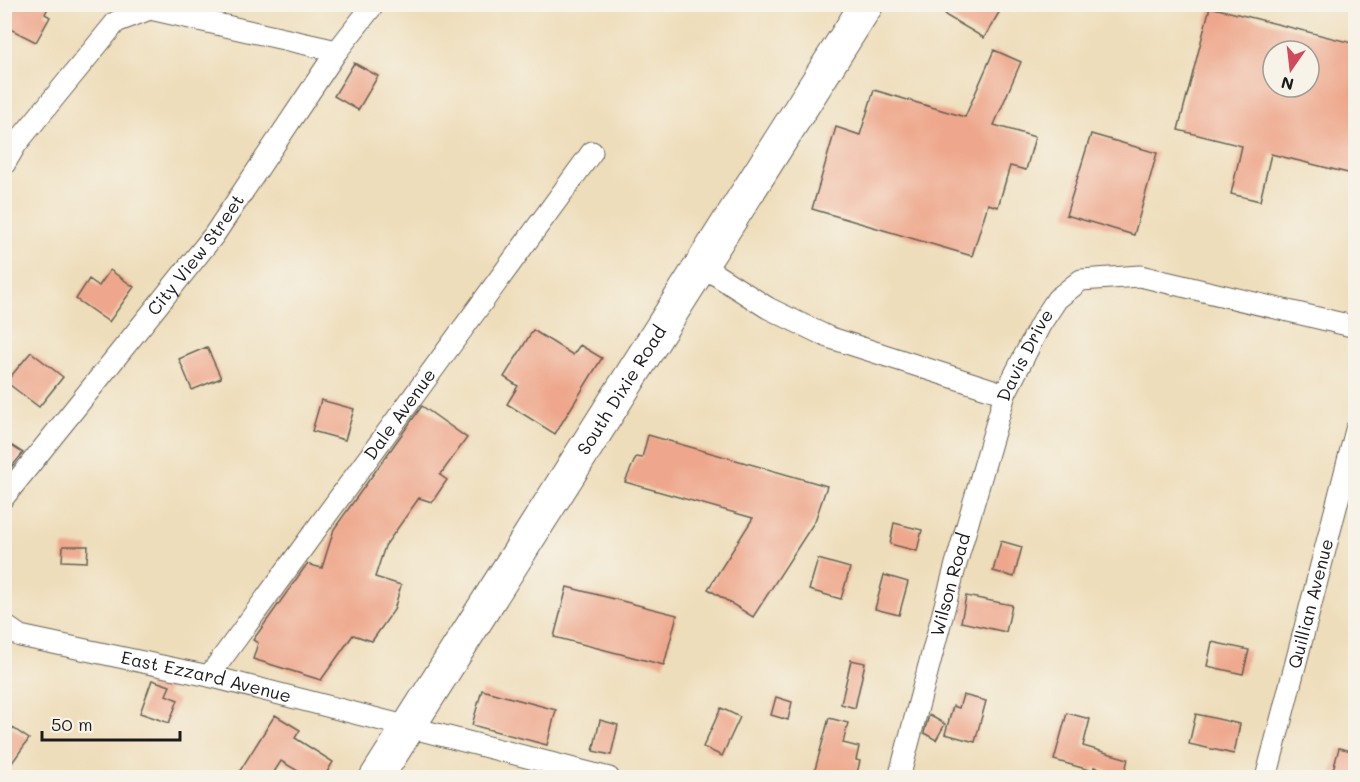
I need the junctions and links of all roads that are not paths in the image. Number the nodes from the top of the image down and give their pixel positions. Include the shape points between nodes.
1 (374, 4) edge
2 (867, 4) edge
3 (337, 51) junction
4 (592, 152) dead end
5 (4, 165) edge
6 (702, 266) junction
7 (1356, 327) edge
8 (1005, 394) junction
9 (1356, 430) edge
10 (4, 497) edge
11 (4, 625) edge
12 (209, 676) junction
13 (409, 726) junction
14 (376, 777) edge
15 (609, 777) edge
16 (900, 777) edge
17 (1266, 777) edge

1 - 3 street, City View Street
2 - 6 main road, South Dixie Road
3 - 5 street via 150,9 116,22 17,143
3 - 10 street, City View Street via 214,235
4 - 12 street, Dale Avenue
6 - 8 street, Davis Drive via 768,308 828,337
6 - 13 main road, South Dixie Road
7 - 8 street, Davis Drive via 1140,276 1081,280 1057,299
8 - 16 street, Wilson Road
9 - 17 street, Quillian Avenue
11 - 12 street, East Ezzard Avenue via 20,636
12 - 13 street, East Ezzard Avenue
13 - 14 main road, South Dixie Road
13 - 15 street, East Ezzard Avenue

